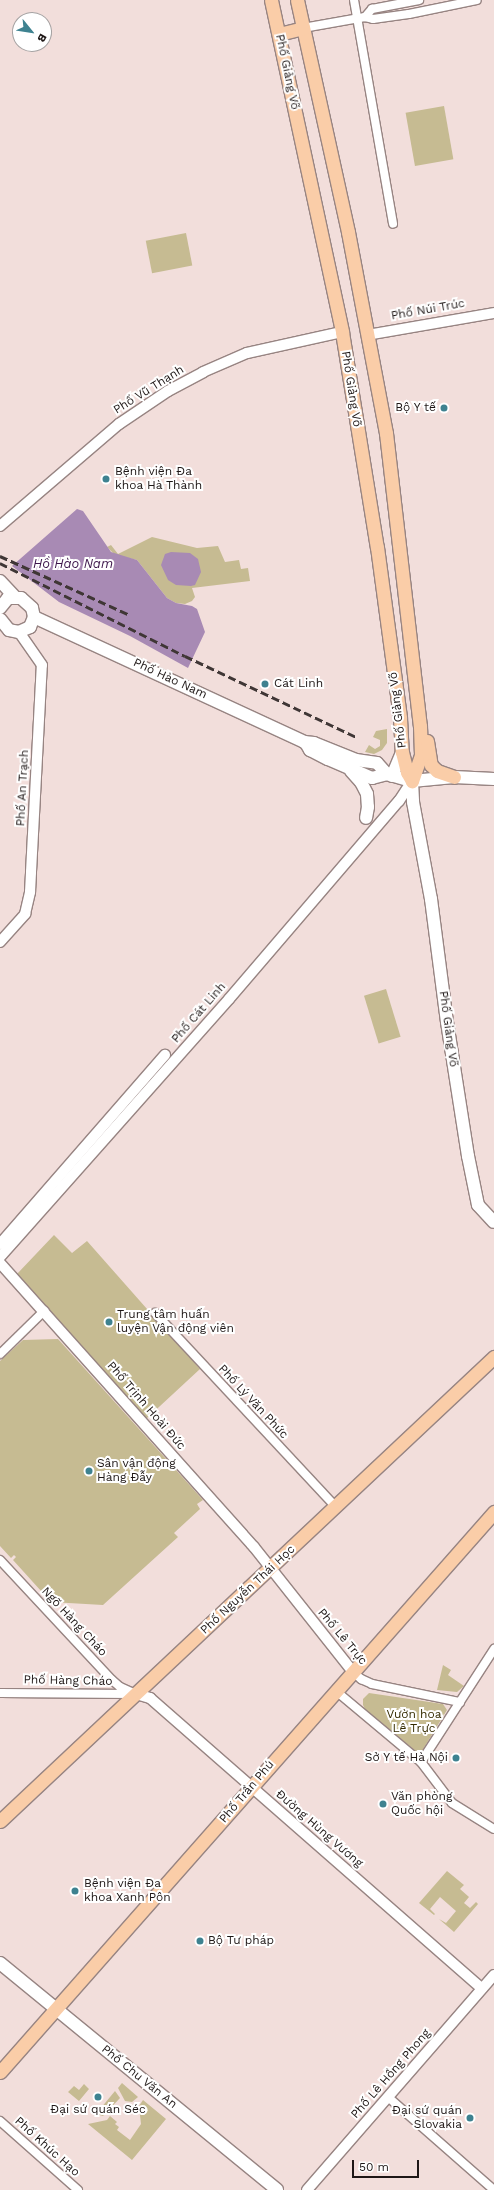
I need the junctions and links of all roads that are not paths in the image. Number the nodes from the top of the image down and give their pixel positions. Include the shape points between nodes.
1 (271, 0) edge
2 (297, 0) edge
3 (354, 0) edge
4 (419, 0) edge
5 (477, 0) edge
6 (361, 17) junction
7 (303, 28) junction
8 (279, 34) junction
9 (392, 224) dead end
10 (494, 313) edge
11 (342, 332) junction
12 (367, 334) junction
13 (0, 526) edge
14 (399, 544) junction
15 (377, 547) junction
16 (0, 581) edge
17 (15, 597) junction
18 (0, 608) edge
19 (34, 617) junction
20 (0, 619) edge
21 (19, 632) junction
22 (420, 726) junction
23 (304, 742) junction
24 (402, 752) junction
25 (350, 770) junction
26 (390, 775) junction
27 (454, 777) junction
28 (494, 779) edge
29 (412, 781) junction
30 (366, 818) dead end
31 (0, 942) edge
32 (165, 1055) joint
33 (173, 1062) junction
34 (494, 1222) edge
35 (0, 1244) edge
36 (0, 1257) edge
37 (0, 1263) edge
38 (44, 1311) junction
39 (155, 1313) dead end
40 (0, 1354) edge
41 (494, 1357) edge
42 (336, 1507) junction
43 (494, 1512) edge
44 (0, 1560) edge
45 (271, 1568) junction
46 (494, 1649) edge
47 (353, 1672) junction
48 (336, 1691) junction
49 (0, 1692) edge
50 (136, 1694) junction
51 (460, 1702) junction
52 (421, 1762) junction
53 (252, 1787) junction
54 (0, 1821) edge
55 (494, 1829) edge
56 (0, 1963) edge
57 (494, 1975) edge
58 (482, 1989) junction
59 (56, 2009) junction
60 (0, 2072) edge
61 (388, 2097) junction
62 (0, 2121) edge
63 (78, 2190) edge
64 (277, 2190) edge
65 (307, 2190) edge
66 (494, 2190) edge

1 - 8 main road, Phố Giảng Võ
2 - 7 main road, Phố Giảng Võ
3 - 6 street
4 - 6 street via 372,9
5 - 6 street via 373,19
6 - 7 street
6 - 9 street
7 - 8 main road
7 - 12 main road, Phố Giảng Võ via 348,232
8 - 11 main road, Phố Giảng Võ
10 - 12 street, Phố Núi Trúc
11 - 13 street, Phố Vũ Thạnh via 247,354 203,372 168,391 119,424
11 - 15 main road, Phố Giảng Võ
12 - 14 main road, Phố Giảng Võ via 386,433
14 - 15 main road
14 - 22 main road, Phố Giảng Võ
15 - 24 main road, Phố Giảng Võ via 400,718
16 - 17 main road
17 - 18 main road via 4,601
17 - 19 main road via 27,602 33,610
19 - 21 main road via 30,627
19 - 23 main road, Phố Hào Nam
20 - 21 main road via 9,630
21 - 31 street, Phố An Trạch via 42,665 32,872 25,914
22 - 27 main road via 427,739 431,765 437,771
22 - 29 main road, Phố Giảng Võ via 421,755
23 - 25 main road, Phố Hào Nam via 310,750
23 - 26 main road, Phố Hào Nam via 314,743 356,760 377,763
24 - 26 main road
24 - 29 main road, Phố Giảng Võ
25 - 26 main road, Phố Hào Nam via 372,778
25 - 30 main road via 361,782 367,794
26 - 29 main road, Phố Hào Nam
27 - 28 main road, Phố Hào Nam
27 - 29 main road, Phố Hào Nam
29 - 33 street, Phố Cát Linh via 399,800
29 - 34 main road, Phố Giảng Võ via 413,802 431,899 449,1038 470,1163 478,1205
32 - 33 street
32 - 35 street, Phố Cát Linh
33 - 36 street, Phố Cát Linh
37 - 38 street, Phố Trịnh Hoài Đức
38 - 40 street
38 - 45 street, Phố Trịnh Hoài Đức
39 - 42 street, Phố Lý Văn Phức
41 - 42 main road, Phố Nguyễn Thái Học
42 - 45 main road, Phố Nguyễn Thái Học
43 - 47 main road, Phố Trần Phú
44 - 50 street, Ngõ Hàng Cháo via 112,1680 120,1687
45 - 47 street, Phố Lê Trực
45 - 50 main road, Phố Nguyễn Thái Học
46 - 51 street
47 - 48 main road, Phố Trần Phú
47 - 51 street, Phố Lê Trực via 372,1684
48 - 52 street
48 - 53 main road, Phố Trần Phú
49 - 50 street, Phố Hàng Cháo
50 - 53 street, Đường Hùng Vương via 150,1698
50 - 54 main road, Phố Nguyễn Thái Học
51 - 52 street
52 - 55 street via 452,1803
53 - 58 street, Đường Hùng Vương
53 - 59 main road, Phố Trần Phú
56 - 59 main road, Phố Chu Văn An
57 - 58 street, Phố Lê Hồng Phong
58 - 61 street, Phố Lê Hồng Phong
59 - 60 main road, Phố Trần Phú
59 - 64 main road, Phố Chu Văn An
61 - 65 street, Phố Lê Hồng Phong
61 - 66 street
62 - 63 street, Phố Khúc Hạo

